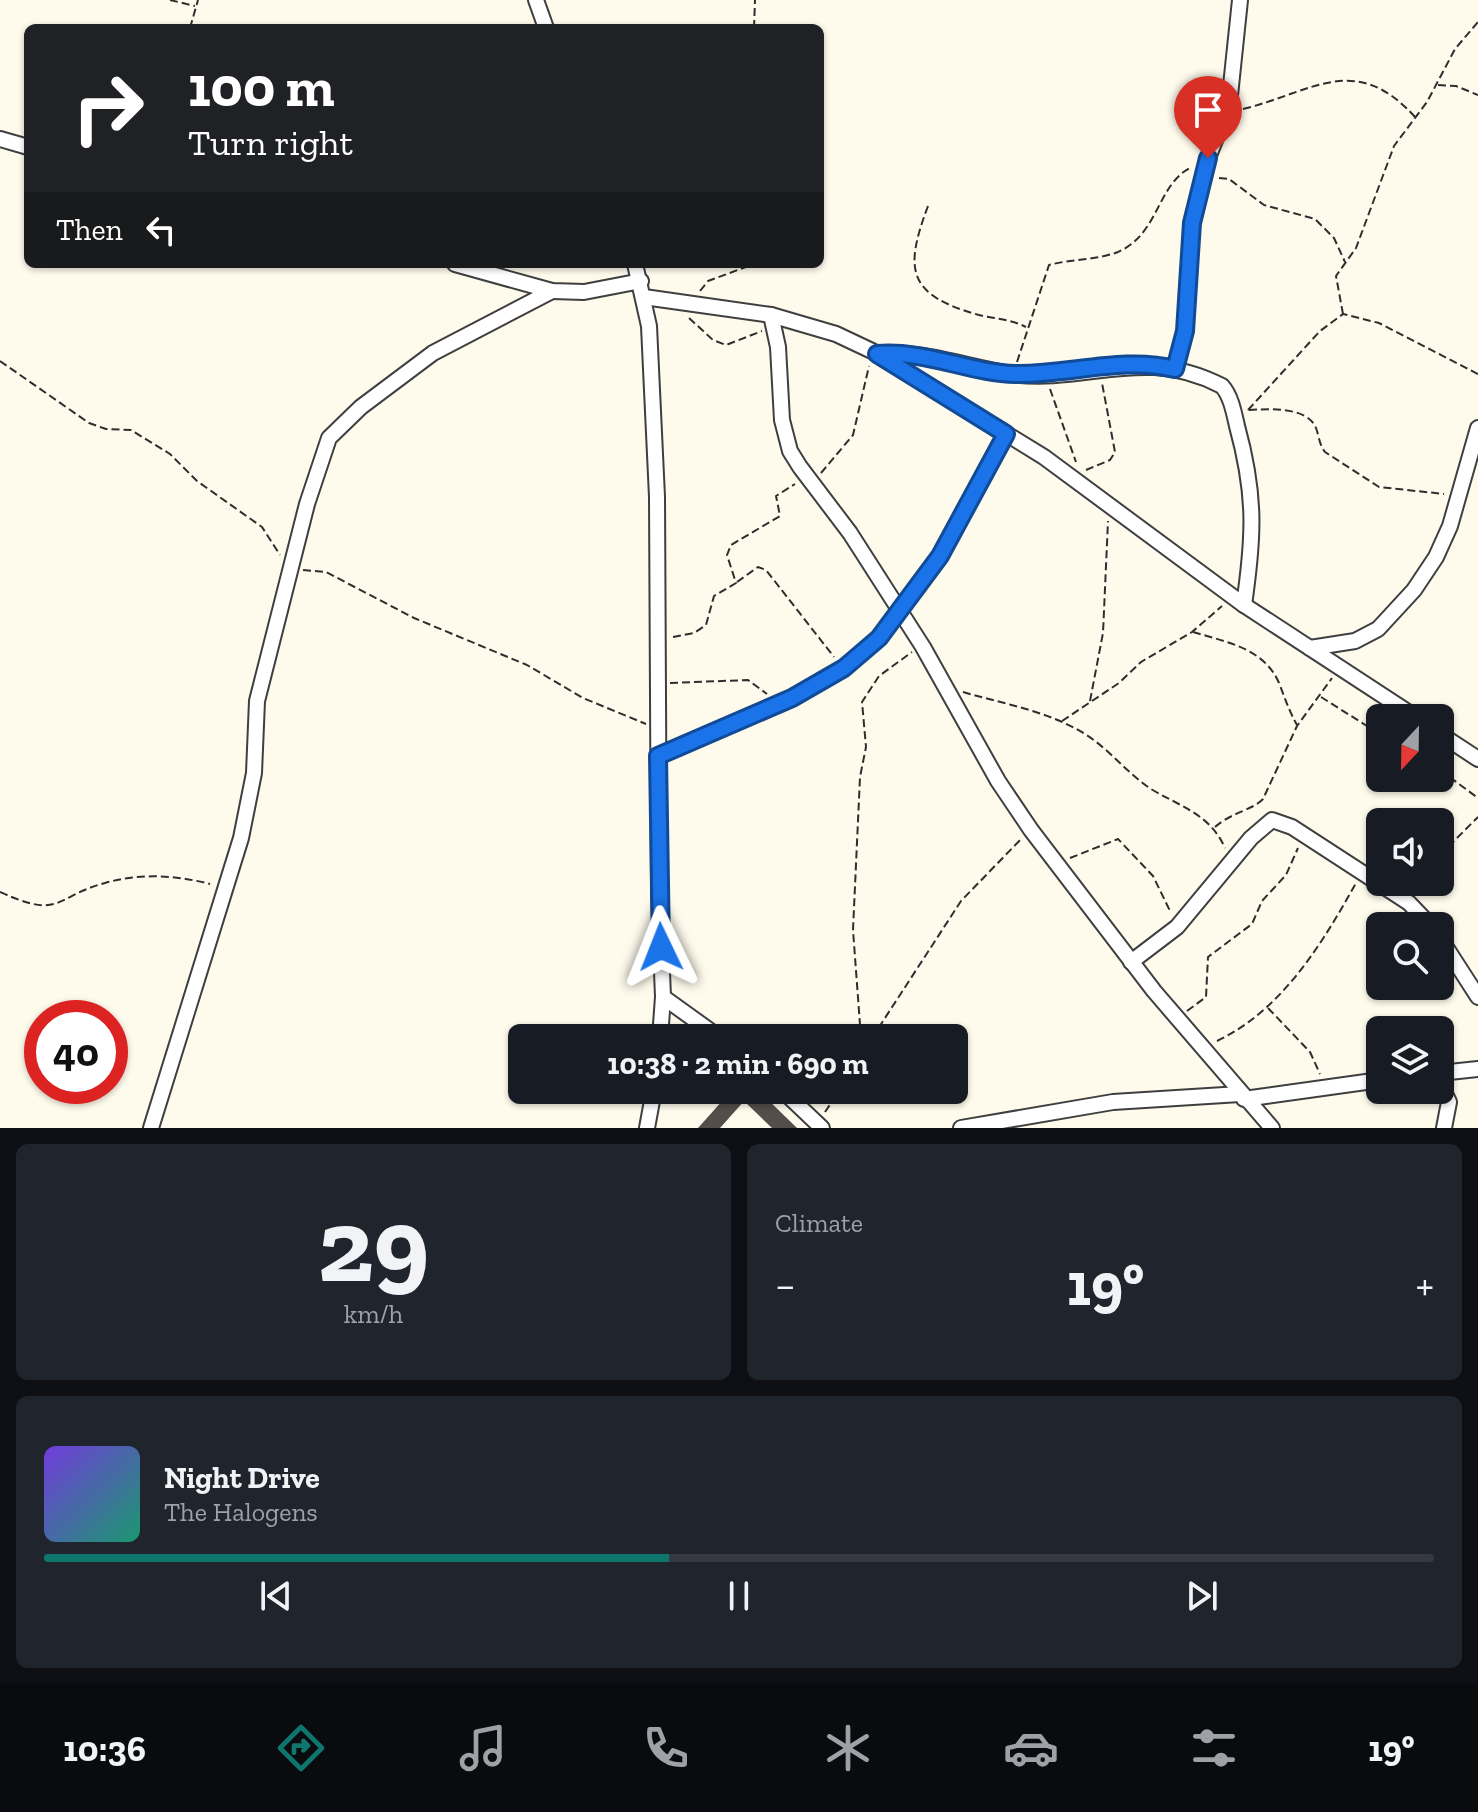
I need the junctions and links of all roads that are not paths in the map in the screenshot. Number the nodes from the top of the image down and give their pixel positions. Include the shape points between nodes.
1 (536, 0) edge
2 (1240, 0) edge
3 (545, 24) edge
4 (0, 139) edge
5 (24, 146) edge
6 (469, 268) edge
7 (636, 268) edge
8 (641, 281) junction
9 (552, 291) junction
10 (644, 297) junction
11 (772, 319) junction
12 (875, 352) junction
13 (1175, 369) junction
14 (1478, 428) edge
15 (1006, 434) junction
16 (1238, 601) junction
17 (900, 613) junction
18 (1310, 648) junction
19 (1396, 704) edge
20 (1454, 743) edge
21 (658, 756) junction
22 (1478, 759) edge
23 (1418, 912) edge
24 (1454, 960) edge
25 (1131, 962) junction
26 (663, 997) junction
27 (1478, 997) edge
28 (661, 1024) edge
29 (701, 1024) edge
30 (1478, 1069) edge
31 (1454, 1072) edge
32 (1366, 1082) edge
33 (1242, 1096) junction
34 (651, 1104) edge
35 (797, 1104) edge
36 (1449, 1104) edge
37 (820, 1126) edge
38 (151, 1128) edge
39 (647, 1128) edge
40 (961, 1128) edge
41 (1272, 1128) edge
42 (1444, 1128) edge

1 - 3 street
2 - 13 street via 1233,84 1192,223 1185,331
4 - 5 street
6 - 9 street
7 - 8 street
8 - 9 street via 584,292
8 - 10 street
9 - 38 street via 433,353 329,438 255,712 251,792 241,838
10 - 11 street
10 - 21 street via 657,497
11 - 12 street via 836,334
11 - 17 street via 790,451
12 - 13 street via 911,353 1013,374 1147,365
12 - 15 street
13 - 16 street via 1222,386 1236,422 1254,515
14 - 18 street via 1436,557 1391,617 1355,641
15 - 16 street via 1108,502
15 - 17 street via 940,556
16 - 18 street
17 - 21 street via 844,668 782,702
17 - 25 street via 1031,830
18 - 19 street
20 - 22 street
21 - 26 street
23 - 25 street via 1305,836 1272,820 1177,927
24 - 27 street
25 - 33 street
26 - 28 street
26 - 29 street
30 - 31 street
32 - 33 street
33 - 40 street via 1113,1102
33 - 41 street
34 - 39 street
35 - 37 street
36 - 42 street

